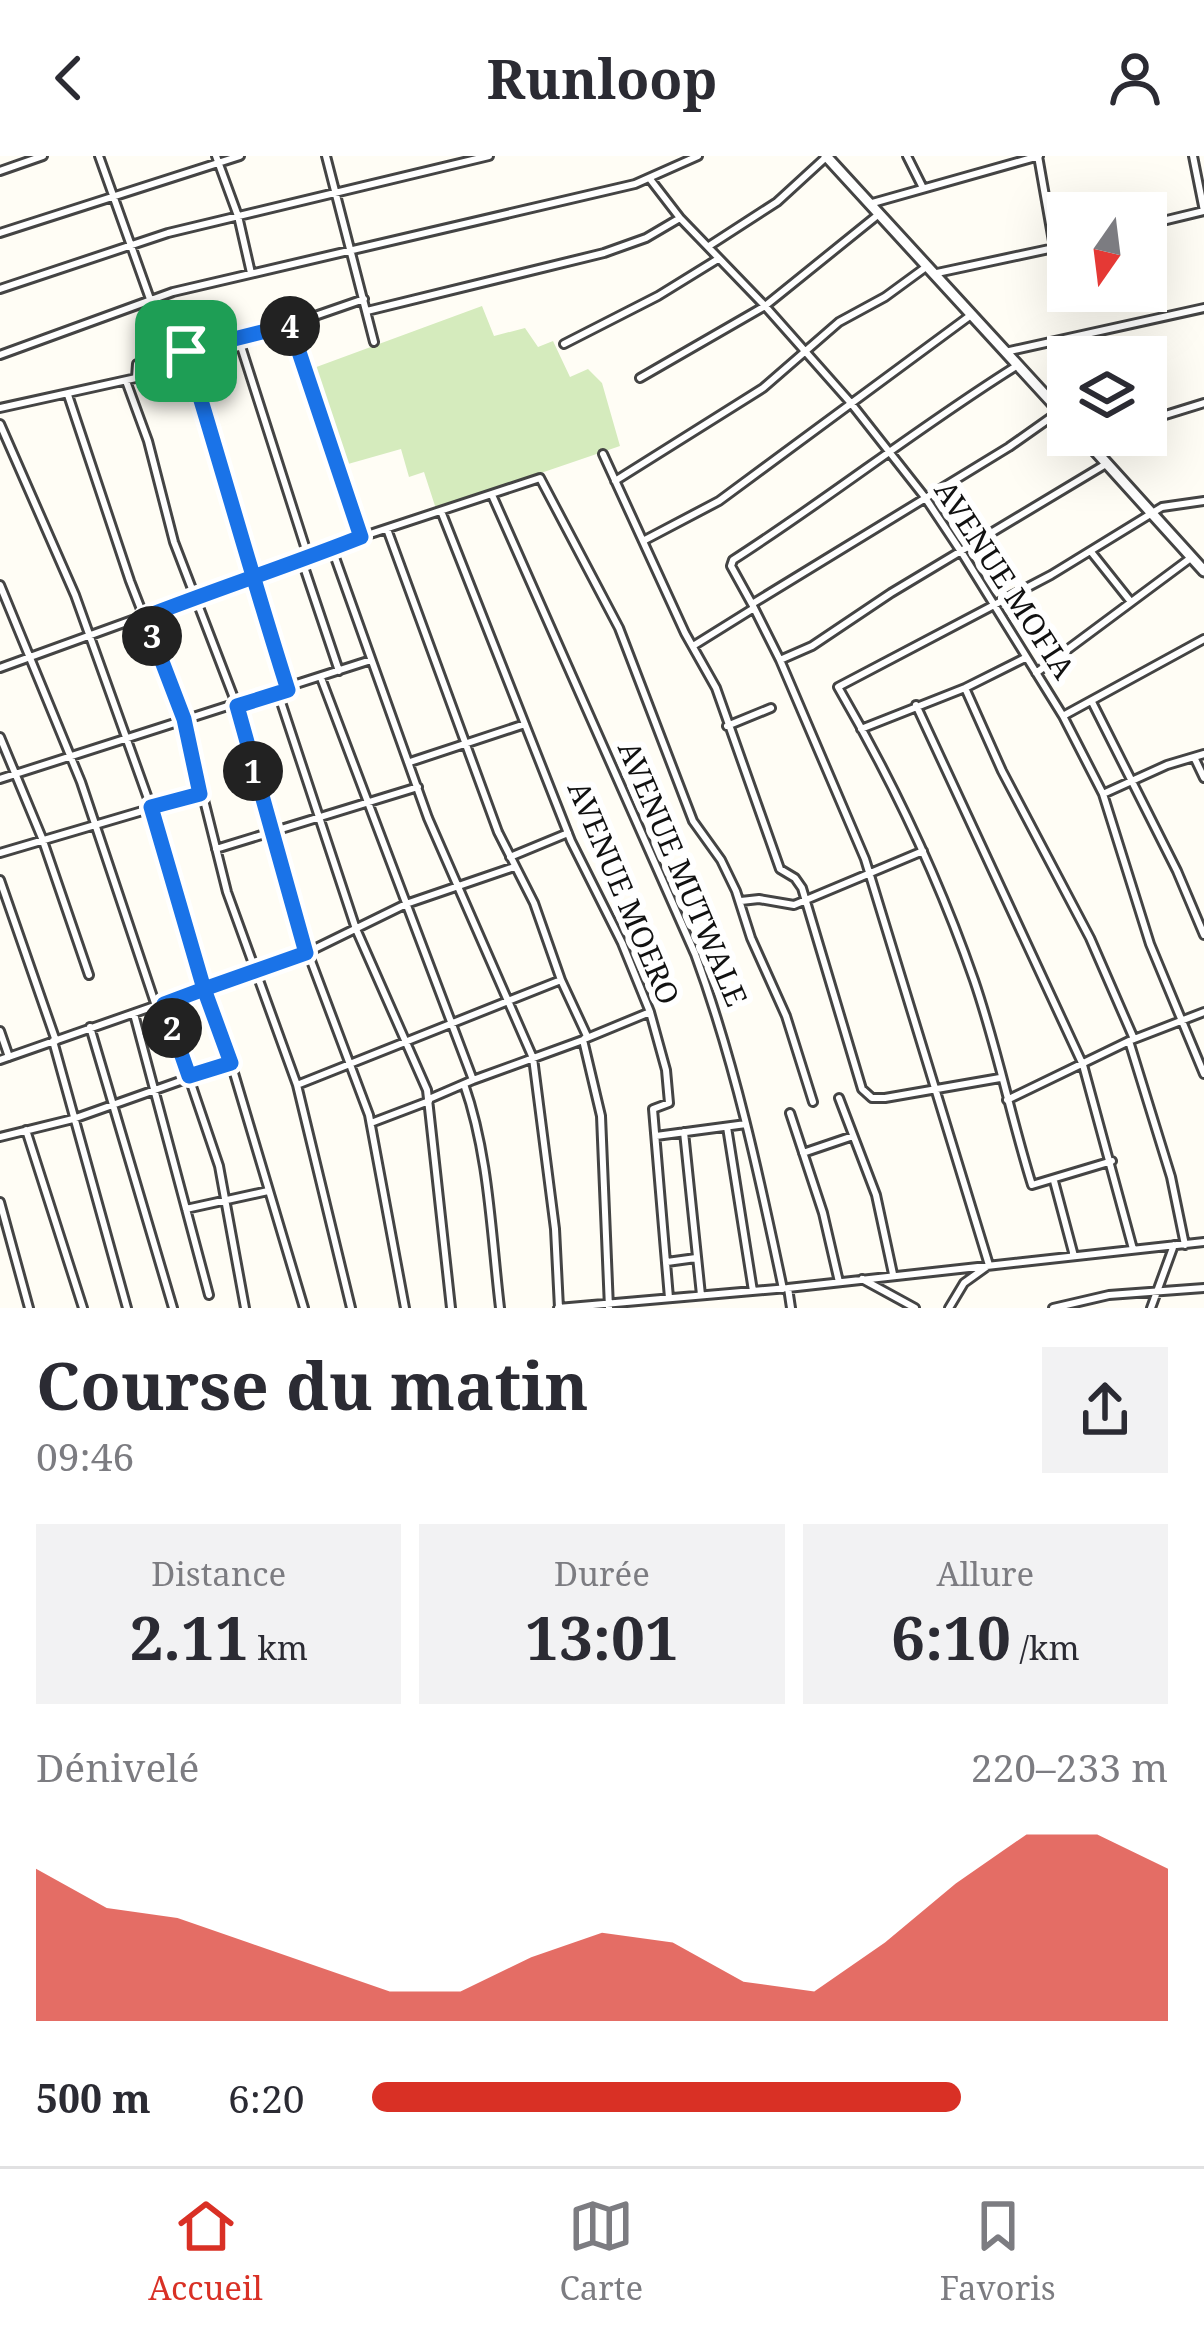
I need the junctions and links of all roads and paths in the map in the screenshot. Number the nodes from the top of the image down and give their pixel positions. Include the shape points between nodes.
1 (43, 156) edge
2 (99, 156) edge
3 (240, 156) edge
4 (326, 156) edge
5 (489, 156) edge
6 (698, 156) edge
7 (826, 156) edge
8 (907, 156) edge
9 (1039, 156) edge
10 (1193, 156) edge
11 (217, 159) edge
12 (0, 171) edge
13 (650, 179) junction
14 (923, 188) junction
15 (338, 192) junction
16 (115, 194) junction
17 (869, 204) junction
18 (1047, 205) edge
19 (1204, 211) edge
20 (879, 214) junction
21 (238, 216) junction
22 (680, 218) junction
23 (1167, 220) edge
24 (0, 233) edge
25 (131, 244) junction
26 (709, 247) junction
27 (1047, 249) edge
28 (352, 250) junction
29 (719, 259) junction
30 (929, 271) junction
31 (251, 274) junction
32 (0, 289) edge
33 (150, 299) junction
34 (364, 299) junction
35 (765, 306) junction
36 (1204, 308) edge
37 (367, 311) junction
38 (971, 315) junction
39 (290, 325) junction
40 (238, 337) junction
41 (374, 342) dead end
42 (564, 344) dead end
43 (186, 351) junction
44 (1005, 352) junction
45 (807, 353) junction
46 (0, 355) edge
47 (164, 357) junction
48 (1018, 365) junction
49 (640, 378) dead end
50 (126, 381) junction
51 (68, 394) junction
52 (1047, 397) edge
53 (850, 402) junction
54 (1204, 403) edge
55 (0, 408) edge
56 (1167, 414) edge
57 (1047, 420) edge
58 (0, 424) edge
59 (891, 453) junction
60 (603, 454) dead end
61 (1100, 456) edge
62 (1107, 464) junction
63 (615, 482) junction
64 (491, 494) junction
65 (924, 496) junction
66 (1204, 501) edge
67 (441, 511) junction
68 (1152, 513) junction
69 (387, 529) junction
70 (361, 537) junction
71 (643, 541) junction
72 (332, 549) junction
73 (1091, 552) junction
74 (962, 554) junction
75 (1192, 557) junction
76 (306, 560) junction
77 (1204, 571) edge
78 (253, 578) junction
79 (0, 585) edge
80 (197, 597) junction
81 (1131, 602) junction
82 (753, 606) junction
83 (994, 607) junction
84 (145, 617) junction
85 (90, 638) junction
86 (1204, 639) edge
87 (693, 646) junction
88 (30, 658) junction
89 (1025, 658) junction
90 (371, 660) junction
91 (781, 660) junction
92 (0, 668) edge
93 (340, 671) junction
94 (1035, 674) junction
95 (321, 678) junction
96 (965, 688) junction
97 (288, 690) junction
98 (278, 693) junction
99 (1092, 702) junction
100 (237, 706) junction
101 (916, 706) junction
102 (771, 708) dead end
103 (1063, 716) junction
104 (184, 719) junction
105 (525, 724) junction
106 (727, 726) junction
107 (861, 729) junction
108 (0, 737) edge
109 (127, 739) junction
110 (465, 744) junction
111 (1204, 754) edge
112 (70, 757) junction
113 (1194, 757) junction
114 (410, 762) junction
115 (15, 774) junction
116 (1204, 778) edge
117 (0, 779) edge
118 (1132, 782) junction
119 (418, 787) junction
120 (200, 794) junction
121 (1103, 794) junction
122 (367, 802) junction
123 (151, 807) junction
124 (318, 816) junction
125 (93, 823) junction
126 (272, 833) junction
127 (568, 833) junction
128 (42, 838) junction
129 (216, 849) junction
130 (922, 851) junction
131 (0, 853) edge
132 (510, 857) junction
133 (514, 867) junction
134 (869, 876) junction
135 (0, 880) edge
136 (457, 884) junction
137 (806, 901) junction
138 (740, 902) junction
139 (406, 904) junction
140 (356, 929) junction
141 (1204, 934) edge
142 (306, 953) junction
143 (254, 971) junction
144 (89, 975) dead end
145 (561, 980) junction
146 (204, 989) junction
147 (509, 998) junction
148 (160, 1005) junction
149 (650, 1012) junction
150 (1204, 1012) edge
151 (134, 1013) junction
152 (1182, 1019) junction
153 (454, 1020) junction
154 (90, 1027) junction
155 (0, 1031) edge
156 (585, 1039) junction
157 (1132, 1040) junction
158 (55, 1041) junction
159 (406, 1041) junction
160 (533, 1058) junction
161 (5, 1059) edge
162 (231, 1063) junction
163 (350, 1064) junction
164 (1082, 1065) junction
165 (1204, 1074) edge
166 (189, 1076) junction
167 (1000, 1078) junction
168 (473, 1080) junction
169 (464, 1084) junction
170 (297, 1085) junction
171 (154, 1087) junction
172 (932, 1088) junction
173 (839, 1098) dead end
174 (429, 1100) junction
175 (1007, 1100) junction
176 (813, 1102) dead end
177 (115, 1103) junction
178 (790, 1113) dead end
179 (74, 1119) junction
180 (371, 1124) junction
181 (746, 1124) junction
182 (727, 1127) junction
183 (26, 1130) junction
184 (684, 1132) junction
185 (656, 1136) junction
186 (853, 1136) junction
187 (0, 1137) edge
188 (803, 1153) junction
189 (1112, 1161) junction
190 (1054, 1181) junction
191 (268, 1191) junction
192 (0, 1202) edge
193 (225, 1202) junction
194 (186, 1209) junction
195 (1204, 1242) edge
196 (1185, 1244) junction
197 (1174, 1245) junction
198 (1133, 1249) junction
199 (1074, 1256) junction
200 (697, 1258) junction
201 (667, 1262) junction
202 (989, 1264) junction
203 (892, 1274) junction
204 (862, 1279) junction
205 (839, 1282) junction
206 (786, 1288) junction
207 (1204, 1288) edge
208 (753, 1291) junction
209 (1157, 1291) junction
210 (208, 1295) dead end
211 (701, 1295) junction
212 (669, 1298) junction
213 (609, 1306) edge
214 (29, 1308) edge
215 (83, 1308) edge
216 (127, 1308) edge
217 (173, 1308) edge
218 (245, 1308) edge
219 (304, 1308) edge
220 (351, 1308) edge
221 (405, 1308) edge
222 (451, 1308) edge
223 (500, 1308) edge
224 (559, 1308) edge
225 (791, 1308) edge
226 (916, 1308) edge
227 (949, 1308) edge
228 (1053, 1308) edge
229 (1151, 1308) edge

1 - 12 street
2 - 16 street
3 - 11 street
4 - 15 street
5 - 15 street
6 - 13 street
7 - 17 street
7 - 26 street via 777,202
8 - 14 street
9 - 14 street
9 - 18 street
10 - 19 street
11 - 16 street
11 - 21 street
13 - 22 street, AVENUE MOFIA
13 - 28 street
14 - 17 street
15 - 21 street
15 - 28 street
16 - 24 street
16 - 25 street
17 - 20 street
19 - 23 street
20 - 30 street
20 - 35 street
21 - 25 street
21 - 31 street
22 - 26 street, AVENUE MOFIA
22 - 37 street via 604,254
25 - 32 street
25 - 33 street
26 - 29 street, AVENUE MOFIA
27 - 30 street
28 - 31 street
28 - 34 street
29 - 35 street, AVENUE MOFIA
29 - 42 street
30 - 38 street
30 - 45 street via 839,322
31 - 33 street
33 - 46 street
33 - 47 street
34 - 37 street
34 - 39 street
35 - 45 street, AVENUE MOFIA
35 - 49 street
36 - 44 street
37 - 41 street
38 - 44 street
38 - 53 street
39 - 40 street
39 - 70 street
40 - 43 street
40 - 76 street
43 - 47 street
43 - 78 street
44 - 48 street
45 - 53 street, AVENUE MOFIA
45 - 63 street
47 - 50 street via 136,364 137,377
48 - 52 street
48 - 59 street
50 - 51 street
50 - 80 street
51 - 55 street
51 - 84 street
53 - 59 street, AVENUE MOFIA
53 - 71 street via 719,501
54 - 56 street
57 - 65 street
58 - 85 street
59 - 65 street, AVENUE MOFIA
59 - 82 street via 734,560
60 - 63 street
61 - 62 street
62 - 68 street
62 - 74 street
63 - 71 street
64 - 67 street
64 - 138 street via 539,478 619,628 693,820
64 - 181 street, AVENUE MUTWALE via 695,954
65 - 74 street, AVENUE MOFIA
65 - 82 street
66 - 68 street
67 - 69 street
67 - 105 street, AVENUE MOERO
68 - 73 street
68 - 75 street
69 - 70 street
69 - 110 street
70 - 72 street
71 - 87 street
72 - 76 street
72 - 90 street
73 - 81 street
73 - 83 street
74 - 83 street, AVENUE MOFIA
74 - 91 street
75 - 77 street
75 - 81 street
76 - 78 street
76 - 93 street
78 - 80 street
78 - 97 street
79 - 88 street
80 - 84 street
80 - 100 street
81 - 94 street
82 - 87 street
82 - 91 street
83 - 89 street, AVENUE MOFIA
83 - 107 street via 838,686
84 - 85 street
84 - 104 street
85 - 88 street
85 - 109 street
86 - 99 street
87 - 106 street
88 - 92 street
88 - 112 street
89 - 94 street, AVENUE MOFIA
89 - 96 street
90 - 93 street
90 - 114 street
91 - 134 street
93 - 95 street
94 - 103 street, AVENUE MOFIA
95 - 97 street
95 - 122 street
96 - 101 street
96 - 157 street
97 - 98 street
98 - 100 street
98 - 124 street
99 - 103 street
99 - 118 street
100 - 104 street
100 - 126 street
101 - 107 street
101 - 164 street
102 - 106 street
103 - 121 street, AVENUE MOFIA
104 - 109 street
104 - 120 street
105 - 110 street
105 - 127 street, AVENUE MOERO
106 - 137 street via 780,869 799,882
107 - 130 street
108 - 115 street
109 - 112 street
109 - 123 street
110 - 114 street
110 - 132 street
111 - 113 street
112 - 115 street
112 - 125 street
113 - 116 street
113 - 118 street
114 - 119 street
115 - 117 street
115 - 128 street
118 - 121 street
118 - 141 street
119 - 122 street
119 - 136 street
120 - 123 street
120 - 129 street
121 - 152 street, AVENUE MOFIA
122 - 124 street
122 - 139 street
123 - 125 street
123 - 146 street
124 - 126 street
124 - 140 street
125 - 128 street
125 - 148 street
126 - 129 street
126 - 142 street
127 - 132 street
127 - 149 street, AVENUE MOERO
128 - 131 street
128 - 144 street
129 - 143 street
130 - 134 street
130 - 167 street via 976,986
132 - 133 street
133 - 136 street
133 - 145 street
134 - 137 street
134 - 172 street
135 - 158 street
136 - 139 street
136 - 147 street
137 - 138 street
137 - 172 street via 862,1089 877,1099
138 - 176 street
139 - 140 street
139 - 153 street
140 - 142 street
140 - 159 street
142 - 143 street
142 - 163 street
143 - 146 street
143 - 170 street
145 - 147 street
145 - 156 street
146 - 148 street
146 - 162 street
147 - 153 street
147 - 160 street
148 - 151 street
148 - 166 street
149 - 156 street
149 - 185 street, AVENUE MOERO via 669,1103 653,1108
150 - 152 street
151 - 154 street
151 - 171 street
152 - 157 street
152 - 165 street, AVENUE MOFIA
153 - 159 street
153 - 168 street
154 - 158 street
154 - 177 street
155 - 161 street
156 - 160 street
156 - 213 street via 601,1116
157 - 164 street
157 - 196 street
158 - 161 street
158 - 179 street
159 - 163 street
159 - 174 street
160 - 168 street
160 - 224 street
162 - 166 street
162 - 191 street
163 - 170 street
163 - 180 street
164 - 175 street
164 - 189 street
166 - 171 street
166 - 193 street
167 - 172 street
167 - 175 street
168 - 169 street
169 - 174 street
169 - 223 street
170 - 220 street
171 - 177 street
171 - 194 street
172 - 202 street
173 - 186 street
174 - 180 street
174 - 222 street
175 - 190 street via 1031,1185
177 - 179 street
177 - 217 street
178 - 188 street
179 - 183 street
179 - 216 street
180 - 221 street
181 - 182 street
181 - 206 street, AVENUE MUTWALE
182 - 184 street
182 - 208 street
183 - 187 street
183 - 215 street
184 - 185 street
184 - 200 street
185 - 201 street, AVENUE MOERO
186 - 188 street
186 - 203 street via 876,1195
188 - 205 street
189 - 190 street
189 - 198 street
190 - 199 street
191 - 193 street
191 - 219 street
192 - 214 street
193 - 194 street
193 - 218 street
194 - 210 street
195 - 196 street
196 - 197 street
197 - 198 street
197 - 209 street
198 - 199 street
199 - 202 street
200 - 201 street
200 - 211 street
201 - 212 street, AVENUE MOERO
202 - 203 street
202 - 227 street via 959,1288
203 - 204 street
204 - 205 street
204 - 226 street
205 - 206 street
206 - 208 street
206 - 225 street, AVENUE MUTWALE
207 - 209 street
208 - 211 street
209 - 228 street
209 - 229 street
211 - 212 street
212 - 213 street
213 - 224 street

